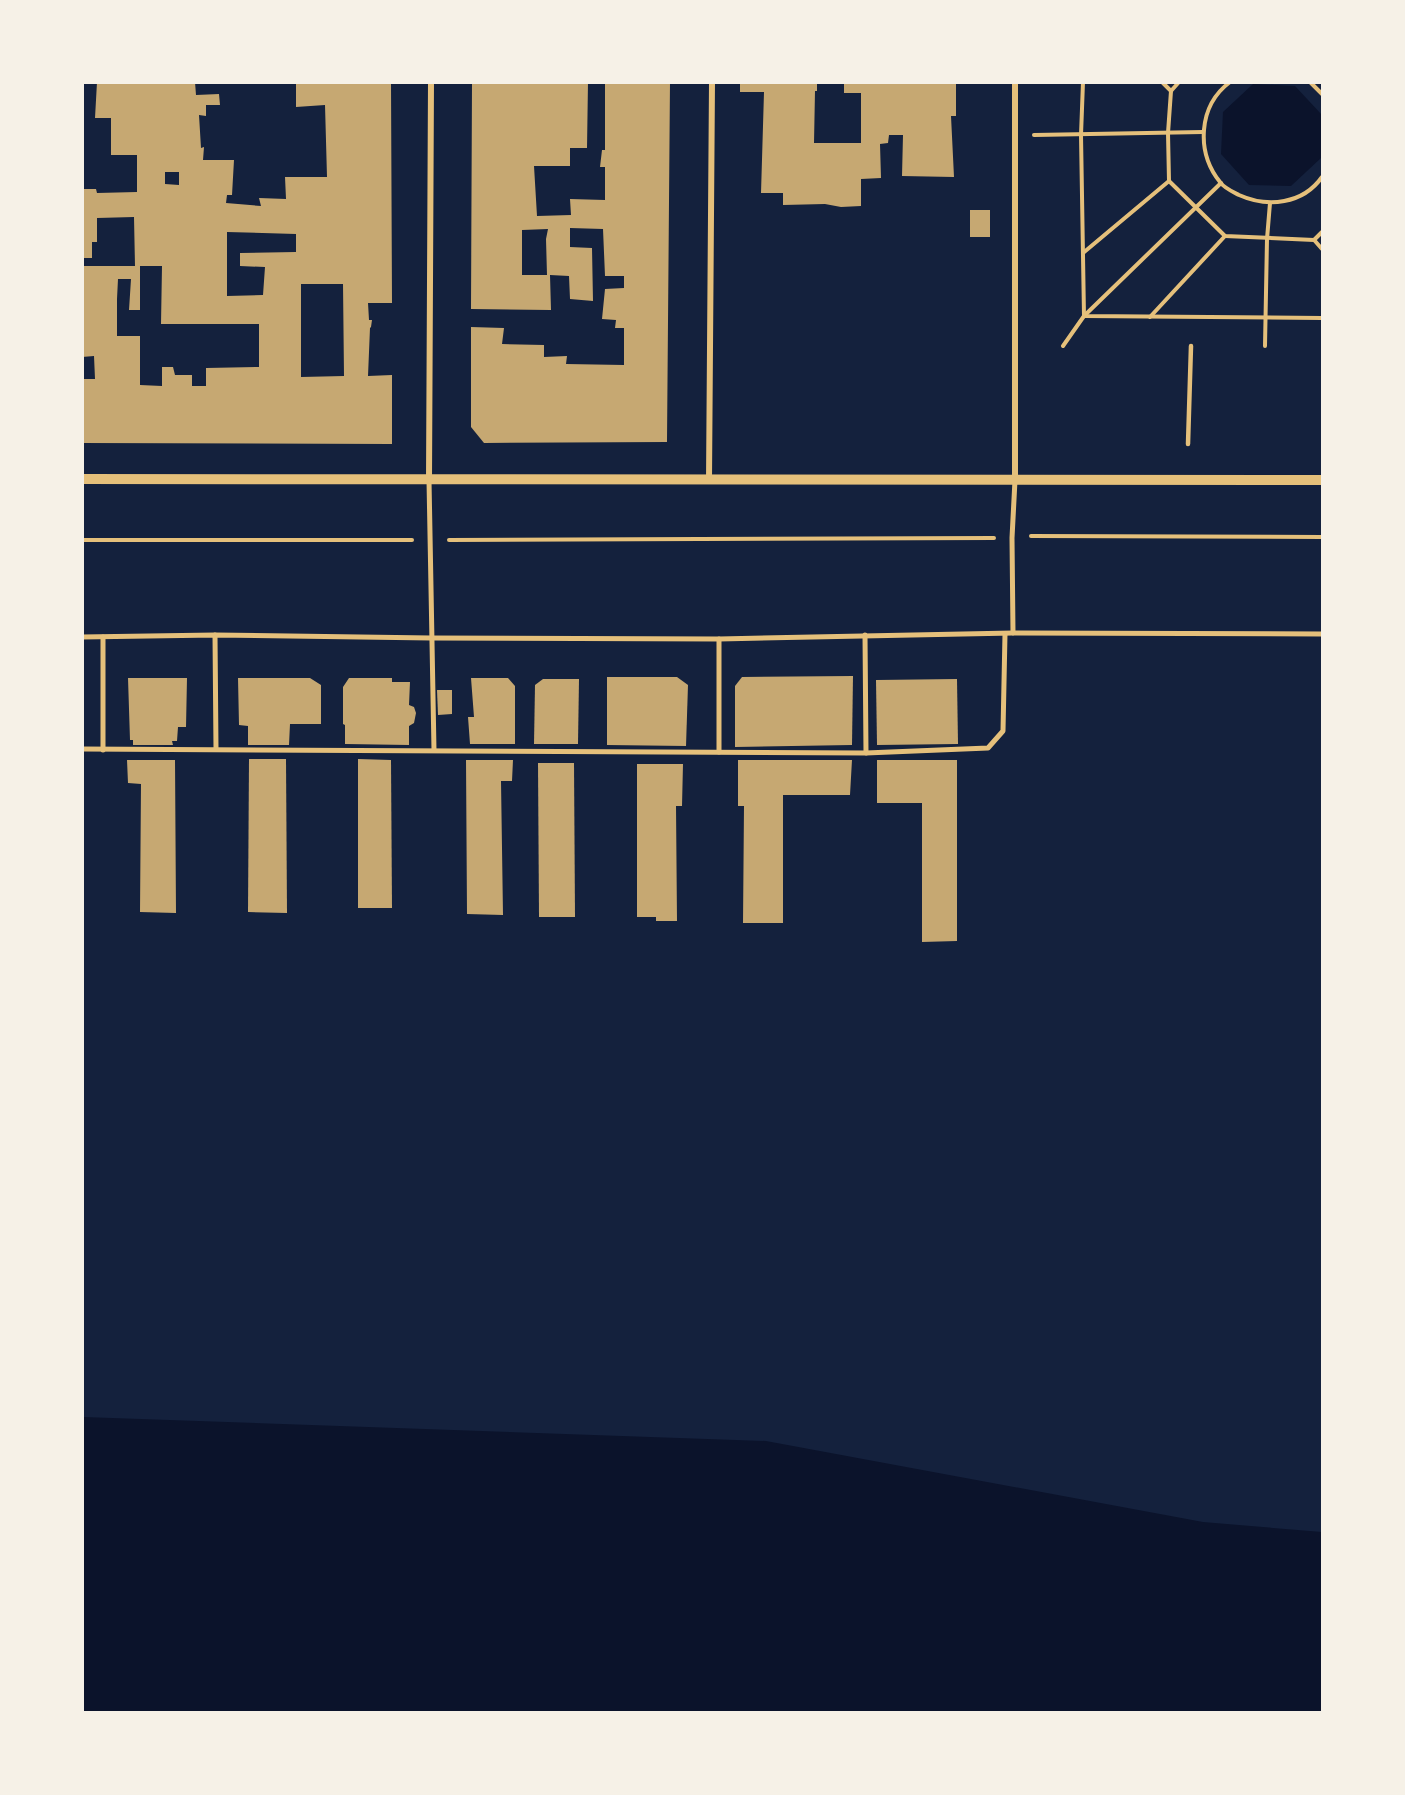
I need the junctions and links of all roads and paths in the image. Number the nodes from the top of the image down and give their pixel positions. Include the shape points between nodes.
1 (431, 82) edge
2 (712, 82) edge
3 (1015, 82) edge
4 (1083, 82) edge
5 (1162, 82) edge
6 (1179, 82) edge
7 (1230, 82) edge
8 (1310, 82) edge
9 (1223, 84) edge
10 (1317, 84) edge
11 (1171, 91) junction
12 (1323, 94) edge
13 (1203, 132) junction
14 (1168, 133) junction
15 (1081, 135) junction
16 (1015, 136) junction
17 (1323, 177) edge
18 (1169, 181) junction
19 (1221, 183) junction
20 (1321, 184) edge
21 (1270, 203) junction
22 (1196, 207) junction
23 (1323, 232) edge
24 (1225, 236) junction
25 (1267, 239) junction
26 (1314, 240) junction
27 (1323, 249) edge
28 (1083, 253) junction
29 (1084, 316) junction
30 (1150, 317) junction
31 (1323, 318) edge
32 (1264, 319) junction
33 (1063, 346) dead end
34 (1191, 346) dead end
35 (1265, 346) dead end
36 (1188, 444) dead end
37 (82, 479) edge
38 (429, 480) junction
39 (1015, 480) junction
40 (1323, 480) edge
41 (710, 481) junction
42 (1323, 537) edge
43 (1012, 538) junction
44 (82, 540) edge
45 (430, 540) junction
46 (1005, 633) junction
47 (1013, 633) junction
48 (1323, 634) edge
49 (215, 635) junction
50 (865, 635) junction
51 (82, 637) edge
52 (103, 637) junction
53 (431, 638) junction
54 (719, 639) junction
55 (82, 749) edge
56 (216, 749) junction
57 (103, 750) junction
58 (434, 750) junction
59 (719, 753) junction
60 (866, 753) junction

1 - 38 street
2 - 41 street
3 - 16 street
4 - 15 path
5 - 11 path
6 - 11 path
7 - 9 path
8 - 10 path
9 - 13 path via 1206,115
10 - 12 path
11 - 14 path
13 - 14 path
13 - 19 path via 1204,149
14 - 15 path
14 - 18 path
15 - 16 path
15 - 28 path
16 - 39 street
17 - 20 path
18 - 22 path
18 - 28 path
19 - 21 path via 1251,200
19 - 22 path
20 - 21 path via 1288,201
21 - 25 path
22 - 24 path
22 - 29 path
23 - 26 path
24 - 25 path
24 - 30 path
25 - 26 path
25 - 32 path
26 - 27 path
28 - 29 path
29 - 30 path
29 - 33 path
30 - 32 path
31 - 32 path
32 - 35 path
34 - 36 lane
37 - 38 street
38 - 41 street
38 - 45 street
39 - 40 street
39 - 41 street
39 - 43 street
42 - 43 path
43 - 45 path
43 - 47 street
44 - 45 path
45 - 53 street
46 - 47 street
46 - 50 street
46 - 60 street via 1003,731 988,748
47 - 48 street
49 - 52 street
49 - 53 street
49 - 56 street
50 - 54 street
50 - 60 street
51 - 52 street
52 - 57 street
53 - 54 street
53 - 58 street
54 - 59 street
55 - 57 street
56 - 57 street
56 - 58 street
58 - 59 street
59 - 60 street

